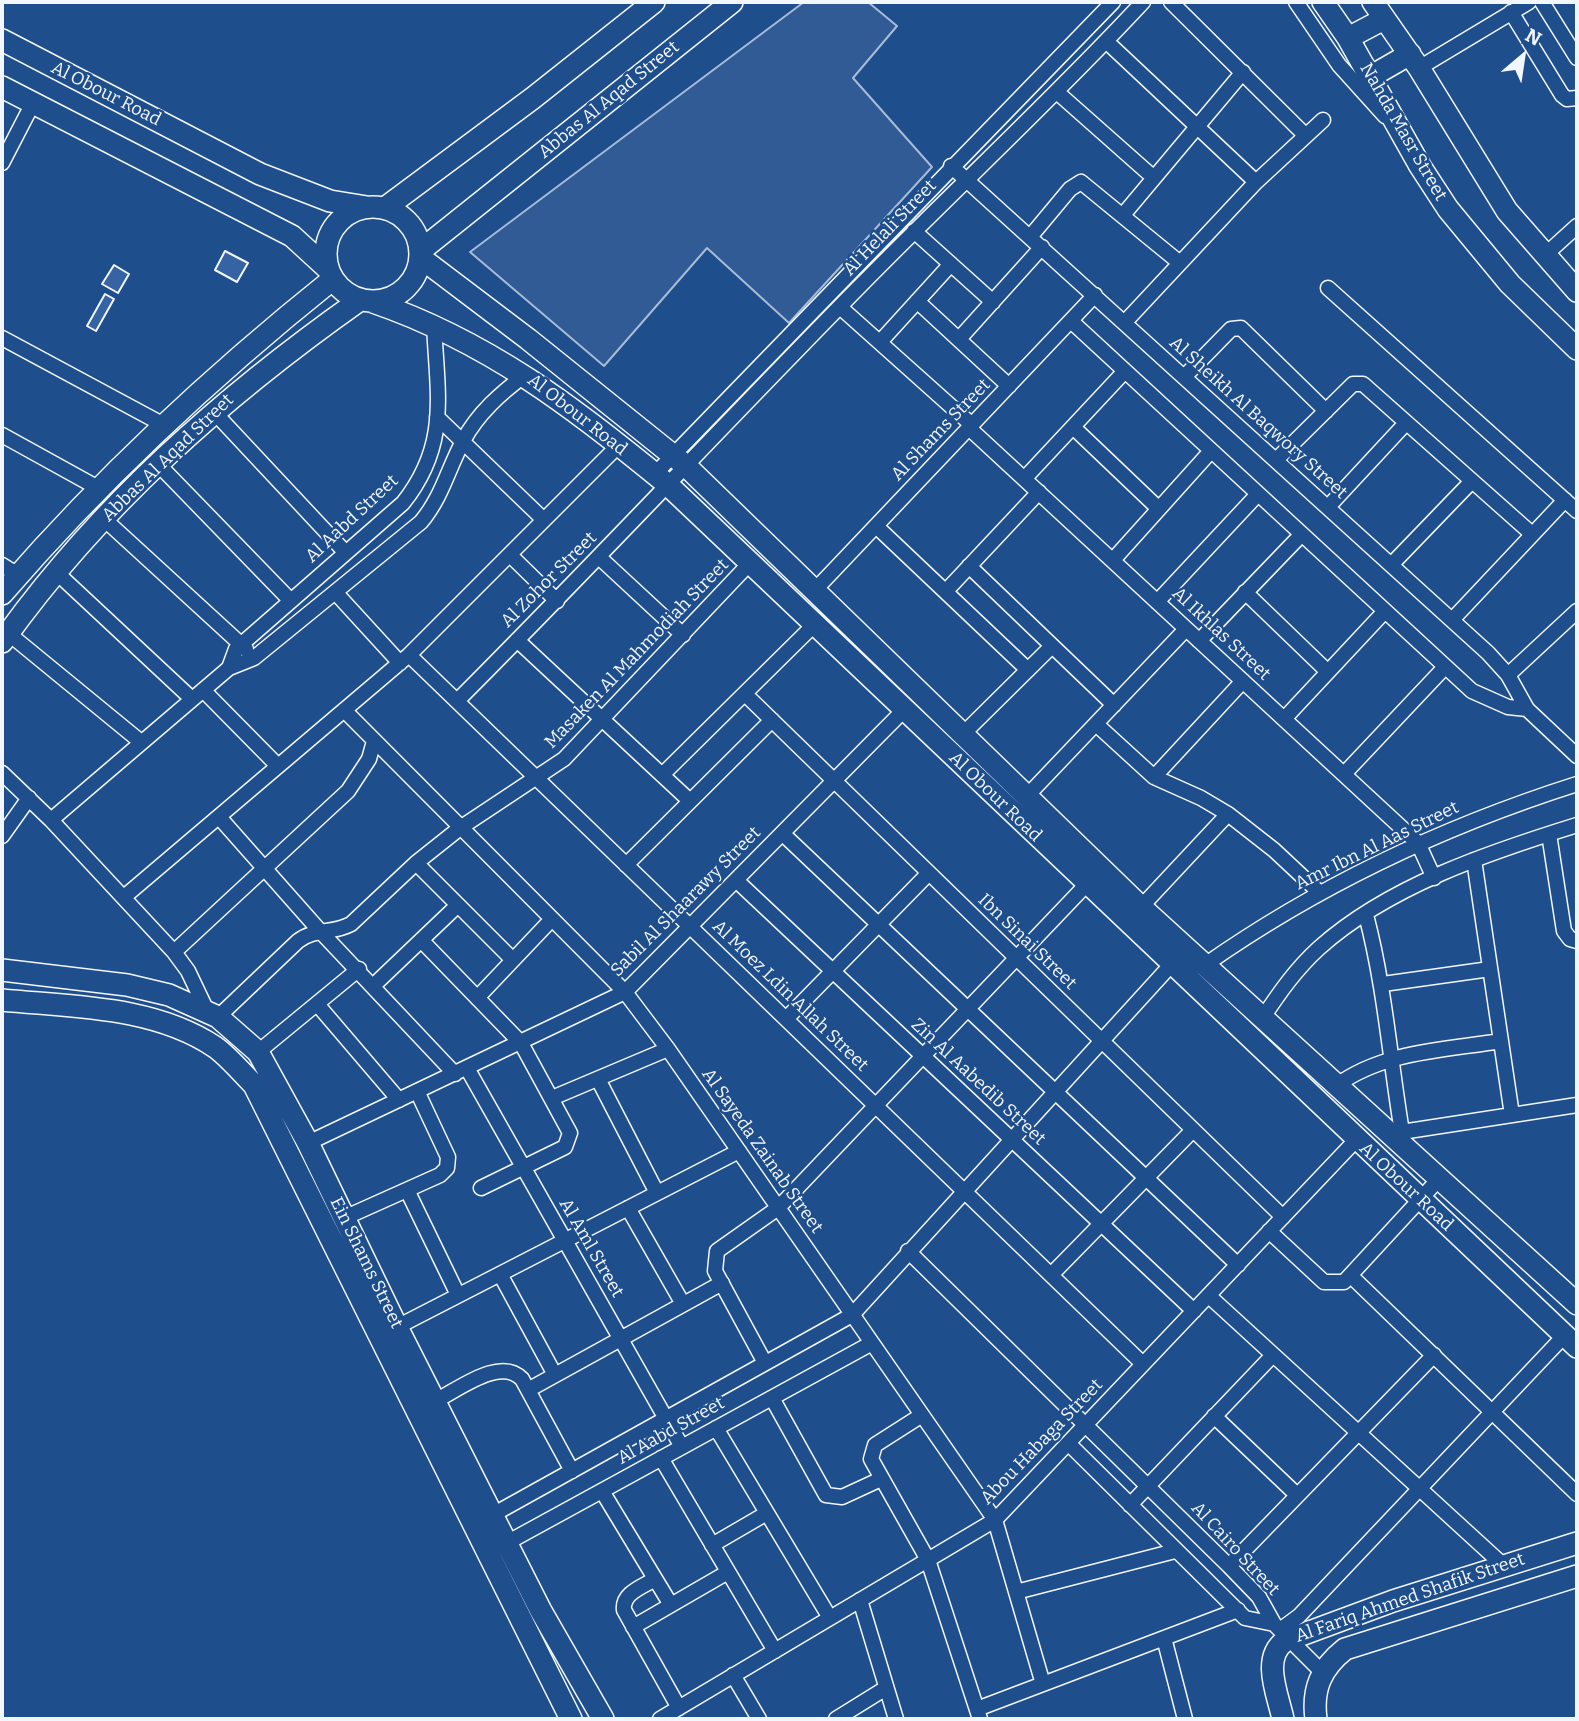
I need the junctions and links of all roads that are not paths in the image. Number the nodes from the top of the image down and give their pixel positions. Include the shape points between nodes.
1 (654, 2) edge
2 (732, 2) edge
3 (1113, 2) edge
4 (1143, 2) edge
5 (1171, 2) edge
6 (1296, 2) edge
7 (1323, 2) edge
8 (1529, 2) edge
9 (1542, 2) edge
10 (1379, 10) edge
11 (1511, 12) junction
12 (1348, 38) junction
13 (2, 40) edge
14 (1106, 41) junction
15 (1577, 58) edge
16 (1415, 61) junction
17 (1243, 72) junction
18 (1370, 77) junction
19 (2, 87) edge
20 (1058, 93) junction
21 (1577, 98) edge
22 (33, 103) junction
23 (1323, 120) dead end
24 (1197, 126) junction
25 (1401, 130) junction
26 (1305, 135) junction
27 (2, 163) edge
28 (951, 166) junction
29 (1154, 178) junction
30 (965, 179) junction
31 (1256, 182) junction
32 (376, 208) junction
33 (1123, 215) junction
34 (1577, 226) edge
35 (914, 231) junction
36 (1030, 237) junction
37 (1042, 247) junction
38 (421, 255) junction
39 (1544, 256) junction
40 (1180, 263) junction
41 (951, 264) junction
42 (330, 274) junction
43 (1328, 288) dead end
44 (1577, 291) edge
45 (1095, 295) junction
46 (367, 301) junction
47 (917, 301) junction
48 (993, 302) junction
49 (839, 307) junction
50 (1071, 321) junction
51 (1125, 322) junction
52 (434, 324) junction
53 (2, 338) edge
54 (959, 339) junction
55 (880, 342) junction
56 (1577, 349) edge
57 (1125, 371) junction
58 (525, 375) junction
59 (1185, 376) junction
60 (1009, 386) junction
61 (1326, 411) junction
62 (214, 412) junction
63 (437, 417) junction
64 (1406, 423) junction
65 (163, 424) junction
66 (970, 427) junction
67 (1073, 427) junction
68 (2, 435) edge
69 (463, 440) junction
70 (618, 446) junction
71 (1212, 451) junction
72 (679, 460) junction
73 (1276, 460) junction
74 (158, 463) junction
75 (661, 479) junction
76 (1024, 479) junction
77 (1472, 481) junction
78 (98, 488) junction
79 (1039, 492) junction
80 (1258, 494) junction
81 (1564, 500) junction
82 (1328, 507) junction
83 (1159, 509) junction
84 (1577, 512) edge
85 (103, 518) junction
86 (544, 520) junction
87 (876, 526) junction
88 (1302, 534) junction
89 (1532, 534) junction
90 (346, 553) junction
91 (510, 555) junction
92 (600, 558) junction
93 (1113, 560) junction
94 (750, 563) junction
95 (1391, 565) junction
96 (969, 566) junction
97 (10, 570) edge
98 (57, 572) junction
99 (814, 591) junction
100 (946, 591) junction
101 (335, 592) junction
102 (1245, 592) junction
103 (2, 594) edge
104 (291, 601) junction
105 (557, 601) junction
106 (1157, 602) junction
107 (1385, 611) junction
108 (1577, 613) edge
109 (1452, 620) junction
110 (814, 625) junction
111 (1186, 629) junction
112 (683, 635) junction
113 (5, 638) edge
114 (517, 640) junction
115 (1199, 641) junction
116 (242, 645) junction
117 (1052, 646) junction
118 (254, 658) junction
119 (405, 659) junction
120 (1445, 667) junction
121 (229, 668) junction
122 (1028, 670) junction
123 (1328, 672) junction
124 (1508, 675) junction
125 (1243, 681) junction
126 (197, 694) junction
127 (745, 694) junction
128 (457, 701) junction
129 (1114, 705) junction
130 (1527, 709) junction
131 (344, 710) junction
132 (904, 710) junction
133 (1284, 719) junction
134 (603, 720) junction
135 (772, 720) junction
136 (1096, 724) junction
137 (963, 734) junction
138 (373, 741) junction
139 (141, 742) junction
140 (1577, 756) edge
141 (278, 766) junction
142 (2, 773) edge
143 (1344, 774) junction
144 (662, 775) junction
145 (1154, 777) junction
146 (537, 780) junction
147 (835, 781) junction
148 (1577, 784) edge
149 (1027, 796) junction
150 (29, 798) junction
151 (690, 802) junction
152 (1228, 814) junction
153 (219, 817) junction
154 (51, 820) junction
155 (1577, 825) edge
156 (460, 828) junction
157 (783, 834) junction
158 (1549, 834) junction
159 (2, 836) edge
160 (1418, 843) junction
161 (1474, 860) junction
162 (416, 863) junction
163 (626, 865) junction
164 (265, 867) junction
165 (929, 873) junction
166 (1434, 878) junction
167 (737, 881) junction
168 (1086, 885) junction
169 (1320, 893) junction
170 (124, 897) junction
171 (458, 905) junction
172 (1141, 907) junction
173 (1366, 915) junction
174 (552, 919) junction
175 (878, 925) junction
176 (691, 928) junction
177 (319, 930) junction
178 (421, 940) junction
179 (1577, 941) edge
180 (174, 953) junction
181 (1017, 958) junction
182 (513, 960) junction
183 (1171, 965) junction
184 (1205, 965) junction
185 (359, 969) junction
186 (1490, 969) junction
187 (2, 970) edge
188 (833, 972) junction
189 (1383, 984) junction
190 (374, 985) junction
191 (625, 992) junction
192 (477, 998) junction
193 (2, 1000) edge
194 (317, 1004) junction
195 (968, 1009) junction
196 (213, 1014) junction
197 (1262, 1018) junction
198 (786, 1019) junction
199 (1101, 1040) junction
200 (1502, 1041) junction
201 (521, 1043) junction
202 (668, 1049) junction
203 (258, 1052) junction
204 (923, 1056) junction
205 (1390, 1059) junction
206 (461, 1071) junction
207 (598, 1079) junction
208 (1336, 1086) junction
209 (417, 1091) junction
210 (1055, 1091) junction
211 (552, 1098) junction
212 (400, 1100) junction
213 (1577, 1105) edge
214 (876, 1106) junction
215 (1512, 1115) junction
216 (1193, 1130) junction
217 (1396, 1133) junction
218 (1011, 1139) junction
219 (1356, 1140) junction
220 (308, 1143) junction
221 (738, 1151) junction
222 (523, 1167) junction
223 (1146, 1178) junction
224 (1438, 1179) junction
225 (481, 1188) dead end
226 (407, 1190) junction
227 (964, 1190) junction
228 (657, 1193) junction
229 (1419, 1199) junction
230 (628, 1208) junction
231 (778, 1208) junction
232 (1283, 1217) junction
233 (344, 1218) junction
234 (1101, 1224) junction
235 (1269, 1231) junction
236 (565, 1240) junction
237 (908, 1251) junction
238 (1238, 1265) junction
239 (500, 1274) junction
240 (1051, 1275) junction
241 (1351, 1276) junction
242 (722, 1283) junction
243 (458, 1295) junction
244 (1209, 1296) junction
245 (683, 1304) junction
246 (1577, 1304) edge
247 (1194, 1311) junction
248 (852, 1315) junction
249 (397, 1327) junction
250 (621, 1339) junction
251 (1571, 1341) edge
252 (872, 1343) junction
253 (1273, 1354) junction
254 (1434, 1355) junction
255 (765, 1363) junction
256 (1143, 1364) junction
257 (555, 1375) junction
258 (527, 1390) junction
259 (772, 1398) junction
260 (435, 1401) junction
261 (1492, 1412) junction
262 (922, 1415) junction
263 (1214, 1416) junction
264 (666, 1418) junction
265 (1086, 1425) junction
266 (716, 1428) junction
267 (1358, 1433) junction
268 (1068, 1444) junction
269 (682, 1447) junction
270 (661, 1458) junction
271 (572, 1471) junction
272 (881, 1479) junction
273 (1148, 1486) junction
274 (1420, 1489) junction
275 (602, 1491) junction
276 (1577, 1494) edge
277 (1297, 1496) junction
278 (1129, 1505) junction
279 (767, 1513) junction
280 (493, 1515) junction
281 (995, 1520) junction
282 (474, 1525) junction
283 (507, 1543) junction
284 (1577, 1544) edge
285 (712, 1545) junction
286 (1175, 1551) junction
287 (488, 1553) junction
288 (928, 1560) junction
289 (1503, 1565) junction
290 (1229, 1566) junction
291 (728, 1572) junction
292 (1577, 1576) edge
293 (655, 1579) junction
294 (1016, 1592) junction
295 (860, 1600) junction
296 (671, 1605) junction
297 (1238, 1610) junction
298 (830, 1618) junction
299 (633, 1627) junction
300 (1281, 1631) junction
301 (1164, 1638) junction
302 (775, 1651) junction
303 (1322, 1672) junction
304 (733, 1675) junction
305 (1043, 1684) junction
306 (886, 1688) junction
307 (679, 1708) junction
308 (979, 1714) edge
309 (571, 1719) edge
310 (603, 1719) edge
311 (660, 1719) edge
312 (759, 1719) edge
313 (836, 1719) edge
314 (896, 1719) edge
315 (1185, 1719) edge
316 (1283, 1719) edge
317 (1316, 1719) edge

1 - 32 street
2 - 38 street, Abbas Al Aqad Street
3 - 28 street, Al Helali Street
4 - 14 street, Al Helali Street
5 - 17 street
6 - 25 street via 1339,65
7 - 12 street, Nahda Masr Street
8 - 11 street
9 - 15 street
10 - 12 street
10 - 16 street
11 - 16 street
11 - 21 street via 1562,95
12 - 18 street, Nahda Masr Street
13 - 32 street, Al Obour Road via 283,184 330,201
14 - 20 street, Al Helali Street
14 - 24 street
16 - 18 street
16 - 39 street via 1507,211
17 - 24 street
17 - 26 street
18 - 25 street, Nahda Masr Street
19 - 22 street
20 - 29 street
20 - 30 street, Al Helali Street
22 - 27 street
22 - 42 street via 292,236
23 - 26 street
24 - 29 street
24 - 31 street
25 - 56 street, Nahda Masr Street via 1420,166 1478,247
26 - 31 street
28 - 30 street, Al Sheikh Al Baqwory Street
28 - 72 street, Al Helali Street
29 - 33 street
30 - 35 street, Al Helali Street
30 - 36 street, Al Sheikh Al Baqwory Street
31 - 40 street
32 - 38 street via 410,224
32 - 42 street via 351,212 333,229 325,252
33 - 36 street via 1081,182
33 - 40 street
34 - 39 street
35 - 41 street
35 - 49 street, Al Helali Street
36 - 37 street, Al Sheikh Al Baqwory Street
37 - 45 street, Al Sheikh Al Baqwory Street
37 - 48 street
38 - 46 street via 414,278 400,293
38 - 72 street, Al Obour Road
39 - 44 street
40 - 51 street
41 - 47 street
41 - 48 street
42 - 46 street via 344,292
42 - 65 street, Abbas Al Aqad Street
43 - 81 street
45 - 50 street, Al Shams Street
45 - 51 street, Al Sheikh Al Baqwory Street
46 - 52 street, Al Obour Road
46 - 62 street, Abbas Al Aqad Street via 268,367
47 - 54 street
47 - 55 street
48 - 54 street
49 - 55 street, Al Ikhlas Street
49 - 72 street, Al Helali Street
50 - 57 street
50 - 60 street, Al Shams Street
51 - 59 street, Al Sheikh Al Baqwory Street
52 - 58 street, Al Obour Road
52 - 63 street, Al Aabd Street
53 - 65 street
54 - 60 street
55 - 66 street, Al Ikhlas Street
57 - 67 street
57 - 71 street
58 - 69 street, Al Aabd Street via 480,415
58 - 70 street, Al Obour Road
59 - 61 street via 1231,330 1241,328
59 - 73 street, Al Sheikh Al Baqwory Street
60 - 66 street, Al Shams Street
61 - 64 street via 1353,384 1360,383
61 - 73 street
62 - 74 street, Abbas Al Aqad Street
62 - 90 street
63 - 69 street
63 - 90 street, Al Aabd Street via 433,451 416,487
64 - 77 street
64 - 82 street
65 - 78 street, Abbas Al Aqad Street
66 - 76 street, Al Ikhlas Street
66 - 87 street, Al Shams Street
67 - 76 street
67 - 83 street
68 - 78 street
69 - 86 street
69 - 101 street, Al Aabd Street via 427,516
70 - 75 street, Al Obour Road
70 - 86 street
71 - 80 street
71 - 83 street
72 - 75 street, Al Helali Street
72 - 99 street, Al Obour Road
73 - 82 street, Al Sheikh Al Baqwory Street
74 - 85 street, Abbas Al Aqad Street
74 - 104 street
75 - 92 street, Al Zohor Street
75 - 94 street, Al Obour Road
76 - 79 street, Al Ikhlas Street
77 - 89 street
77 - 95 street
78 - 97 street, Abbas Al Aqad Street
79 - 93 street, Al Ikhlas Street
79 - 96 street
80 - 88 street
80 - 106 street
81 - 84 street
81 - 89 street
82 - 95 street, Al Sheikh Al Baqwory Street
83 - 93 street
85 - 98 street, Abbas Al Aqad Street
85 - 116 street
86 - 91 street
87 - 99 street, Al Shams Street
87 - 100 street
88 - 102 street
88 - 107 street
89 - 109 street
90 - 104 street, Al Aabd Street
91 - 105 street
91 - 119 street
92 - 105 street, Al Zohor Street
92 - 112 street
93 - 106 street, Al Ikhlas Street
94 - 110 street, Al Obour Road
94 - 112 street, Masaken Al Mahmodiah Street
95 - 109 street, Al Sheikh Al Baqwory Street
96 - 100 street
96 - 117 street
97 - 103 street, Abbas Al Aqad Street
98 - 113 street, Abbas Al Aqad Street
98 - 126 street
99 - 137 street, Al Obour Road
100 - 122 street
101 - 118 street, Al Aabd Street
101 - 119 street, Al Moez Ldin Allah Street
102 - 115 street
102 - 123 street
104 - 116 street, Al Aabd Street
105 - 114 street, Al Zohor Street
106 - 111 street, Al Ikhlas Street
107 - 120 street
107 - 123 street
108 - 124 street
109 - 124 street, Al Sheikh Al Baqwory Street
110 - 127 street
110 - 132 street, Al Obour Road
111 - 115 street, Al Ikhlas Street
111 - 129 street
112 - 134 street, Masaken Al Mahmodiah Street
113 - 139 street
114 - 128 street, Al Zohor Street
114 - 134 street
115 - 125 street, Al Ikhlas Street
116 - 118 street
116 - 121 street, Al Aabd Street via 232,655
117 - 122 street
117 - 129 street
118 - 121 street, Al Aabd Street
119 - 128 street, Al Moez Ldin Allah Street
119 - 131 street
120 - 130 street via 1489,701
120 - 143 street
121 - 126 street, Al Aabd Street
122 - 137 street
123 - 133 street
124 - 130 street, Al Sheikh Al Baqwory Street
125 - 133 street, Al Ikhlas Street
125 - 145 street
126 - 139 street, Al Aabd Street
126 - 141 street
127 - 135 street, Ibn Sinai Street
127 - 144 street
128 - 146 street, Al Moez Ldin Allah Street
129 - 136 street
130 - 140 street, Al Sheikh Al Baqwory Street
131 - 138 street, Al Sayeda Zainab Street
131 - 141 street
132 - 147 street, Sabil Al Shaarawy Street
132 - 168 street, Al Obour Road
133 - 143 street, Al Ikhlas Street
134 - 144 street
134 - 146 street, Masaken Al Mahmodiah Street
135 - 147 street, Ibn Sinai Street
135 - 151 street
136 - 145 street
136 - 149 street
137 - 149 street, Al Obour Road
138 - 156 street, Al Sayeda Zainab Street
138 - 164 street via 369,759 354,784
139 - 154 street, Al Aabd Street
141 - 153 street
142 - 150 street
143 - 160 street, Al Ikhlas Street
144 - 151 street
145 - 152 street
146 - 156 street, Masaken Al Mahmodiah Street
146 - 163 street, Al Moez Ldin Allah Street
147 - 157 street, Sabil Al Shaarawy Street
147 - 165 street, Ibn Sinai Street
148 - 160 street, Amr Ibn Al Aas Street
149 - 172 street, Al Obour Road
150 - 154 street
150 - 159 street
151 - 163 street
152 - 169 street
152 - 172 street
153 - 164 street, Al Aml Street
153 - 170 street
154 - 170 street
155 - 158 street
156 - 162 street, Masaken Al Mahmodiah Street
156 - 174 street, Al Sayeda Zainab Street
157 - 167 street, Sabil Al Shaarawy Street
157 - 175 street
158 - 161 street
158 - 179 street via 1564,931
160 - 166 street, Al Ikhlas Street
160 - 169 street, Amr Ibn Al Aas Street
161 - 166 street
161 - 186 street
162 - 171 street
162 - 177 street, Masaken Al Mahmodiah Street via 351,924
163 - 176 street, Al Moez Ldin Allah Street
164 - 177 street, Al Aml Street
164 - 180 street
165 - 175 street
165 - 181 street, Ibn Sinai Street
166 - 173 street
167 - 176 street, Sabil Al Shaarawy Street
167 - 188 street, Zin Al Aabedib Street
168 - 181 street
168 - 183 street, Al Obour Road
169 - 184 street, Amr Ibn Al Aas Street
170 - 180 street
171 - 178 street
171 - 182 street
172 - 184 street, Al Obour Road
173 - 189 street
173 - 197 street via 1312,955
174 - 182 street
174 - 191 street, Al Sayeda Zainab Street
175 - 188 street
175 - 195 street
176 - 191 street, Sabil Al Shaarawy Street
176 - 198 street, Al Moez Ldin Allah Street
177 - 185 street, Al Aml Street
177 - 196 street, Masaken Al Mahmodiah Street via 298,941
178 - 190 street
178 - 192 street
180 - 196 street
181 - 195 street
181 - 199 street, Ibn Sinai Street
182 - 192 street
183 - 199 street, Al Aabd Street
183 - 219 street, Al Obour Road
184 - 197 street, Al Obour Road
185 - 190 street, Al Aml Street
185 - 194 street
186 - 189 street
186 - 200 street
187 - 196 street, Ein Shams Street via 127,985 169,995
188 - 198 street
188 - 204 street, Zin Al Aabedib Street
189 - 205 street
190 - 206 street, Al Aml Street
191 - 201 street, Sabil Al Shaarawy Street
191 - 202 street, Al Sayeda Zainab Street
192 - 201 street
193 - 282 street, Ein Shams Street via 112,1011 167,1022 216,1048 254,1085
194 - 203 street
194 - 212 street
195 - 204 street
195 - 210 street
196 - 203 street, Ein Shams Street
197 - 208 street, Al Obour Road
198 - 214 street, Al Moez Ldin Allah Street
199 - 210 street, Al Aabd Street
199 - 216 street, Ibn Sinai Street
200 - 205 street
200 - 215 street
201 - 206 street, Sabil Al Shaarawy Street
201 - 211 street
202 - 207 street
202 - 221 street, Al Sayeda Zainab Street
203 - 220 street, Ein Shams Street
204 - 214 street
204 - 218 street, Zin Al Aabedib Street
205 - 208 street via 1362,1069
205 - 217 street
206 - 209 street, Sabil Al Shaarawy Street
206 - 222 street, Al Aml Street
207 - 211 street
207 - 228 street
208 - 217 street, Al Obour Road
209 - 212 street, Sabil Al Shaarawy Street
209 - 226 street via 449,1162 440,1175
210 - 218 street, Al Aabd Street
210 - 223 street
211 - 222 street via 569,1128 568,1143
212 - 220 street, Sabil Al Shaarawy Street
213 - 215 street
214 - 227 street, Al Moez Ldin Allah Street
214 - 231 street
215 - 217 street
216 - 223 street
216 - 232 street, Ibn Sinai Street
217 - 224 street, Al Obour Road
218 - 227 street, Al Aabd Street
218 - 234 street, Zin Al Aabedib Street
219 - 229 street, Al Obour Road
219 - 232 street, Abou Habaga Street
220 - 233 street, Ein Shams Street
221 - 228 street
221 - 231 street, Al Sayeda Zainab Street
222 - 225 street
222 - 236 street, Al Aml Street
223 - 234 street
223 - 238 street
224 - 229 street
224 - 246 street, Al Obour Road
226 - 233 street
226 - 243 street
227 - 237 street, Al Aabd Street
227 - 240 street, Al Moez Ldin Allah Street
228 - 230 street
229 - 241 street
229 - 251 street, Al Obour Road
230 - 236 street
230 - 245 street
231 - 242 street via 717,1251 714,1264
231 - 248 street, Al Sayeda Zainab Street
232 - 235 street, Abou Habaga Street
233 - 249 street, Ein Shams Street
234 - 240 street
234 - 247 street, Zin Al Aabedib Street
235 - 238 street, Abou Habaga Street
235 - 241 street via 1324,1282 1344,1282
236 - 239 street
236 - 250 street, Al Aml Street
237 - 248 street, Al Aabd Street
237 - 265 street, Al Cairo Street
238 - 244 street, Abou Habaga Street
239 - 243 street
239 - 257 street
240 - 256 street, Al Moez Ldin Allah Street
241 - 254 street
242 - 245 street
242 - 255 street
243 - 249 street
244 - 247 street, Abou Habaga Street
244 - 253 street
245 - 250 street
247 - 256 street, Abou Habaga Street
248 - 252 street, Al Sayeda Zainab Street
248 - 255 street, Al Aabd Street
249 - 260 street, Ein Shams Street
250 - 257 street
250 - 264 street, Al Aml Street
251 - 261 street
252 - 259 street, Al Aabd Street
252 - 262 street, Al Sayeda Zainab Street
253 - 263 street
253 - 267 street
254 - 261 street
254 - 267 street
255 - 264 street, Al Aabd Street
256 - 265 street, Abou Habaga Street
257 - 258 street
258 - 260 street via 517,1374 503,1369
258 - 271 street
259 - 266 street, Al Aabd Street
259 - 272 street via 826,1495 842,1497
260 - 280 street, Ein Shams Street
261 - 274 street
261 - 276 street
262 - 272 street via 872,1449 871,1459
262 - 281 street, Al Sayeda Zainab Street
263 - 273 street
263 - 277 street
264 - 269 street, Al Aml Street
264 - 271 street, Al Aabd Street
265 - 268 street, Abou Habaga Street
265 - 273 street, Al Cairo Street
266 - 269 street, Al Aabd Street
266 - 279 street
267 - 274 street
267 - 277 street
268 - 278 street, Al Cairo Street
268 - 281 street, Abou Habaga Street
269 - 270 street, Al Aabd Street
270 - 275 street, Al Aabd Street
270 - 285 street
271 - 280 street, Al Aabd Street
272 - 288 street
273 - 278 street
273 - 290 street, Al Cairo Street
274 - 289 street
274 - 300 street
275 - 283 street, Al Aabd Street
275 - 293 street
277 - 290 street
278 - 286 street, Al Cairo Street
279 - 285 street
279 - 298 street
280 - 282 street, Al Aabd Street
280 - 283 street, Ein Shams Street
281 - 288 street, Abou Habaga Street
281 - 294 street, Al Sayeda Zainab Street
282 - 287 street, Ein Shams Street
283 - 287 street, Al Aabd Street
283 - 310 street, Ein Shams Street
284 - 289 street, Al Fariq Ahmed Shafik Street
285 - 291 street
286 - 294 street
286 - 297 street, Al Cairo Street
287 - 309 street, Ein Shams Street
288 - 295 street, Abou Habaga Street
288 - 308 street
289 - 300 street, Al Fariq Ahmed Shafik Street
290 - 300 street, Al Cairo Street via 1259,1597
291 - 296 street
291 - 302 street
292 - 303 street, Al Fariq Ahmed Shafik Street via 1360,1643 1345,1649
293 - 296 street
293 - 299 street via 623,1602
294 - 305 street, Al Sayeda Zainab Street
295 - 298 street, Abou Habaga Street
295 - 306 street
296 - 299 street
297 - 300 street, Al Cairo Street via 1245,1618
297 - 301 street
298 - 302 street, Abou Habaga Street
299 - 307 street
300 - 303 street
300 - 316 street, Al Fariq Ahmed Shafik Street via 1271,1660
301 - 305 street
301 - 315 street
302 - 304 street, Abou Habaga Street
303 - 317 street via 1316,1687
304 - 307 street, Abou Habaga Street
304 - 312 street
305 - 308 street
306 - 313 street
306 - 314 street
307 - 311 street, Abou Habaga Street

